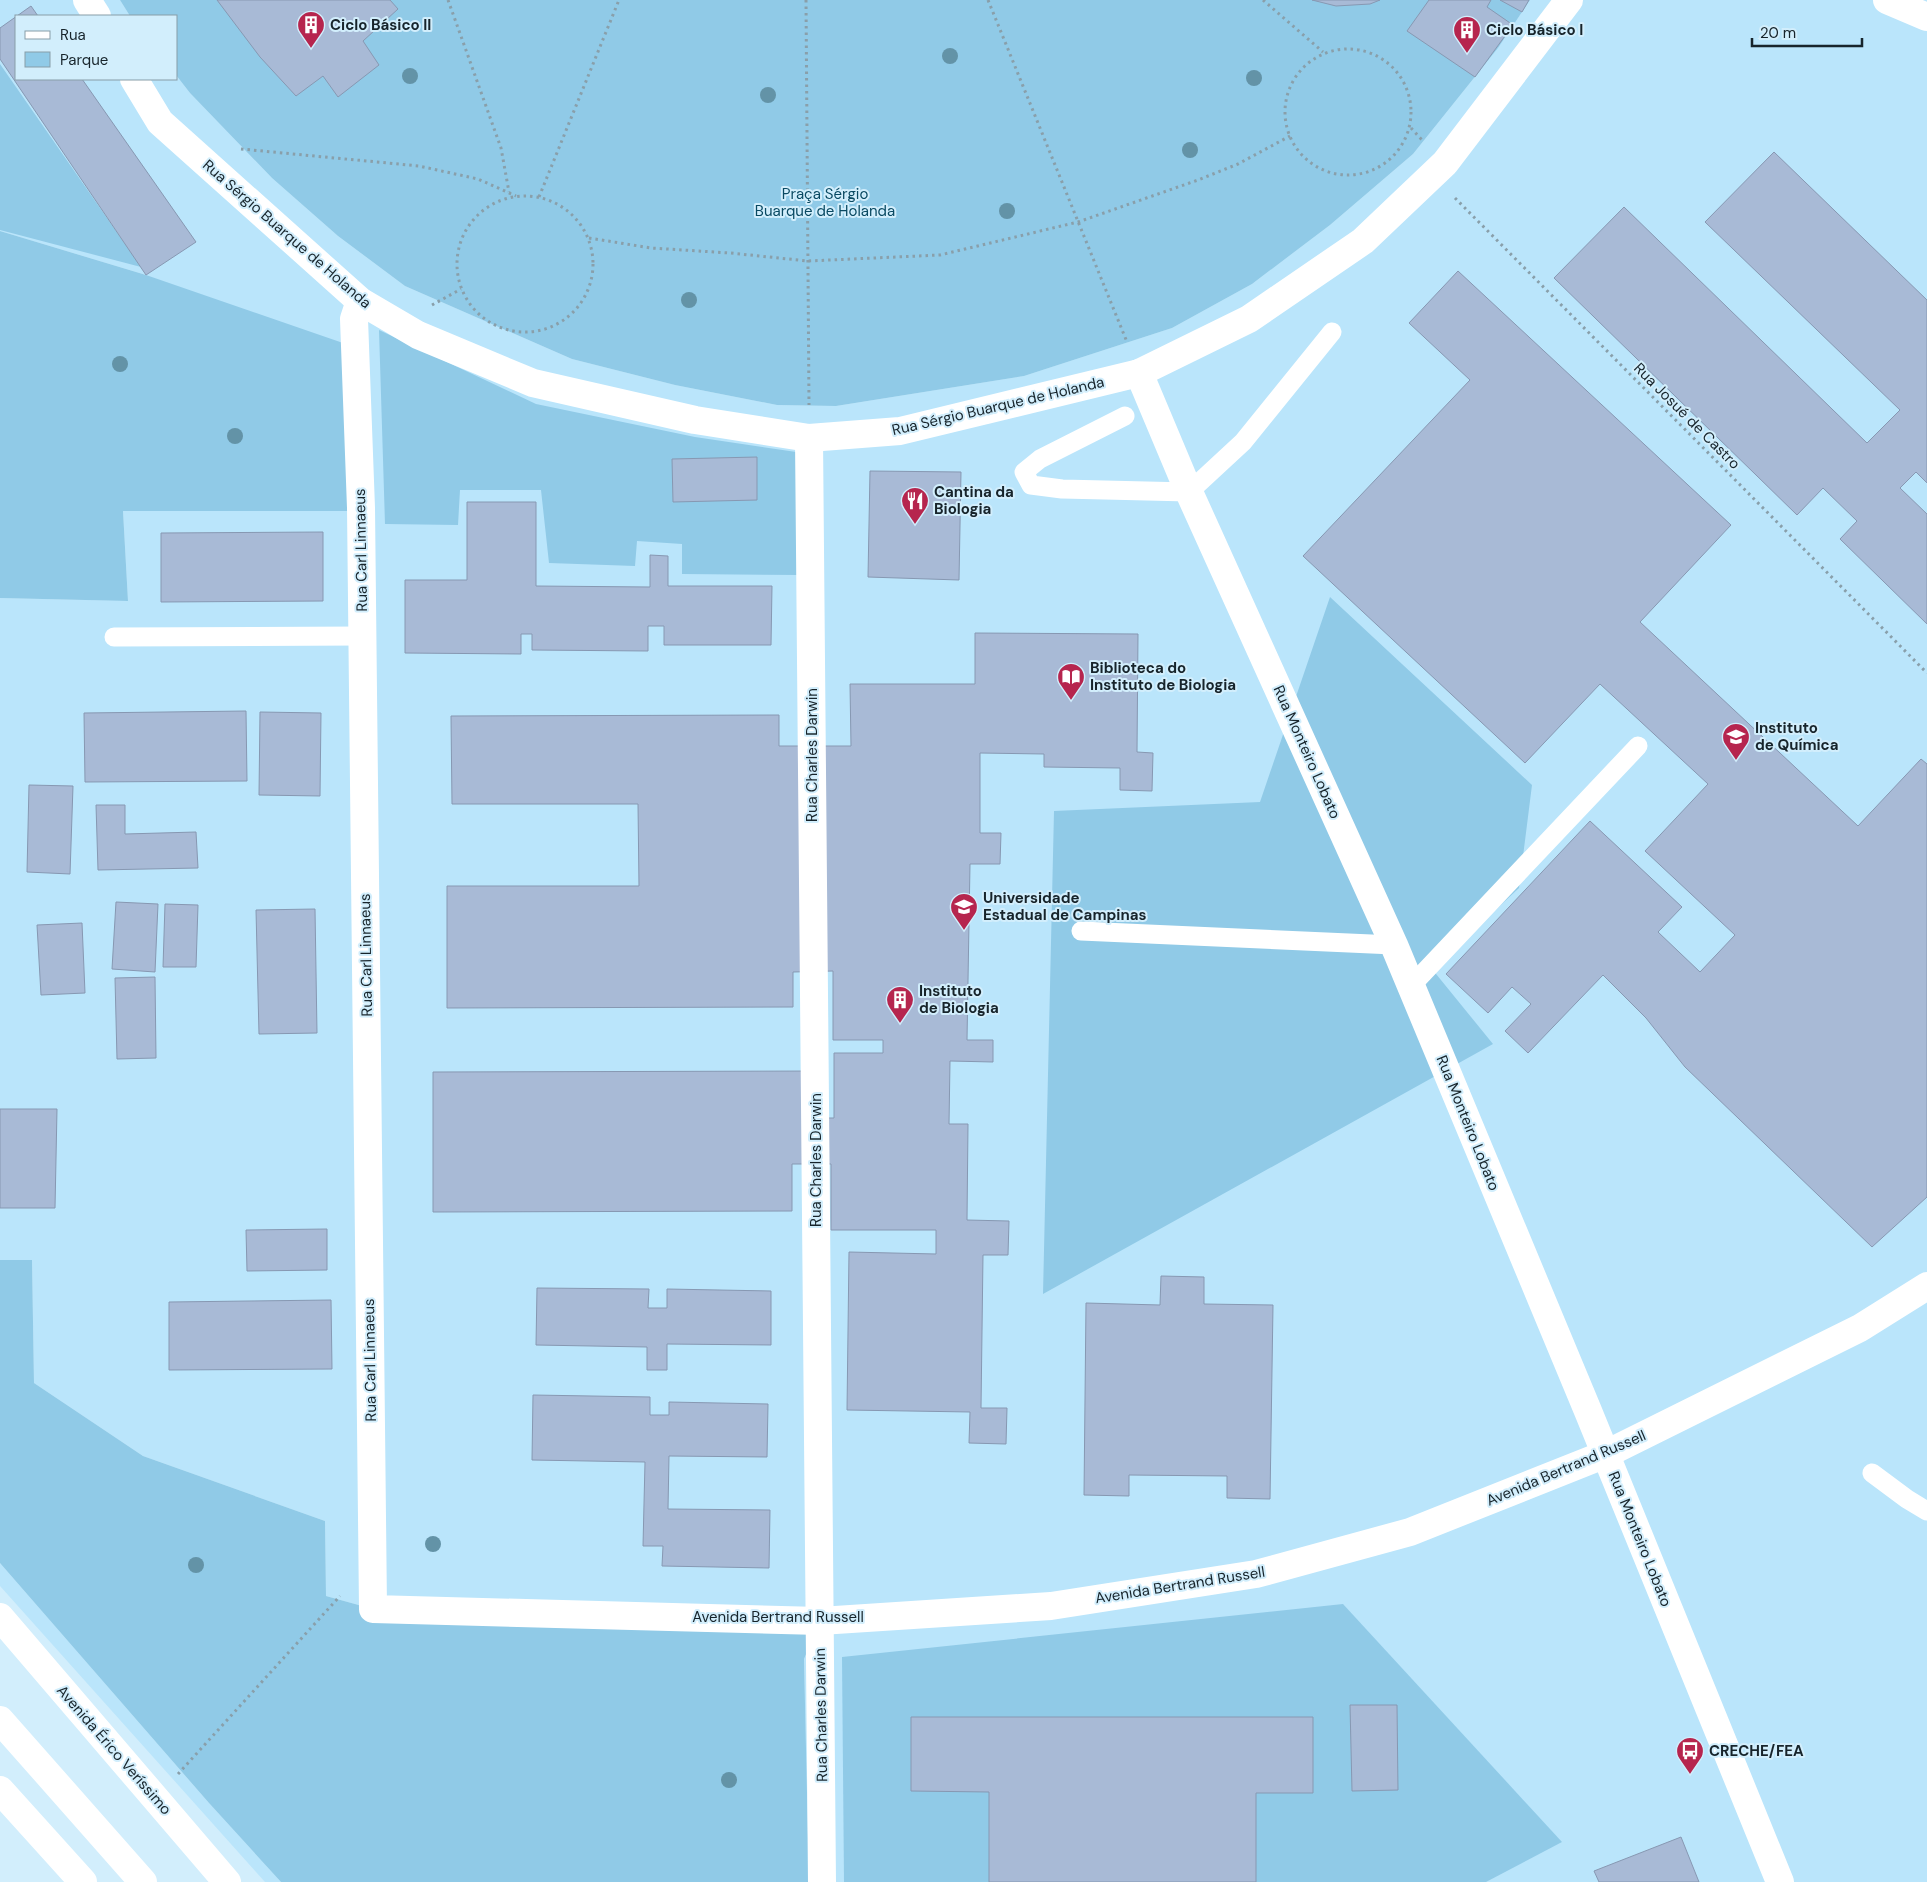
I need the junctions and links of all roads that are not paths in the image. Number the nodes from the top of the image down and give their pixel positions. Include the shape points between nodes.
1 (87, 0) edge
2 (1569, 0) edge
3 (1887, 0) edge
4 (96, 15) edge
5 (1927, 17) edge
6 (135, 80) edge
7 (360, 301) junction
8 (1332, 332) dead end
9 (1139, 373) junction
10 (1125, 416) dead end
11 (809, 438) junction
12 (1189, 492) junction
13 (362, 636) junction
14 (114, 638) dead end
15 (1638, 746) dead end
16 (1081, 932) dead end
17 (1394, 945) junction
18 (1411, 986) junction
19 (1927, 1286) edge
20 (1606, 1454) junction
21 (1872, 1473) dead end
22 (1927, 1511) edge
23 (373, 1609) joint
24 (0, 1618) edge
25 (820, 1621) junction
26 (0, 1720) edge
27 (0, 1790) edge
28 (84, 1882) edge
29 (143, 1882) edge
30 (227, 1882) edge
31 (822, 1882) edge
32 (1780, 1882) edge

1 - 4 street
2 - 9 street via 1445,163 1363,240 1249,319
3 - 5 street
6 - 7 street, Rua Sérgio Buarque de Holanda via 160,122
7 - 11 street, Rua Sérgio Buarque de Holanda via 418,335 533,383 695,420
7 - 13 street, Rua Carl Linnaeus via 354,319
8 - 12 lane via 1243,442
9 - 11 street, Rua Sérgio Buarque de Holanda via 900,431
9 - 12 street, Rua Monteiro Lobato
10 - 12 lane via 1040,459 1024,472 1030,485 1062,489
11 - 25 street, Rua Charles Darwin
12 - 17 street, Rua Monteiro Lobato
13 - 14 lane
13 - 23 street, Rua Carl Linnaeus
15 - 18 lane
16 - 17 lane
17 - 18 street, Rua Monteiro Lobato
18 - 20 street, Rua Monteiro Lobato
19 - 20 street, Avenida Bertrand Russell via 1860,1328
20 - 25 street, Avenida Bertrand Russell via 1410,1532 1256,1574 1051,1606
20 - 32 street, Rua Monteiro Lobato
21 - 22 lane
23 - 25 street, Avenida Bertrand Russell
24 - 30 street, Avenida Érico Veríssimo
25 - 31 street, Rua Charles Darwin
26 - 29 street
27 - 28 street

